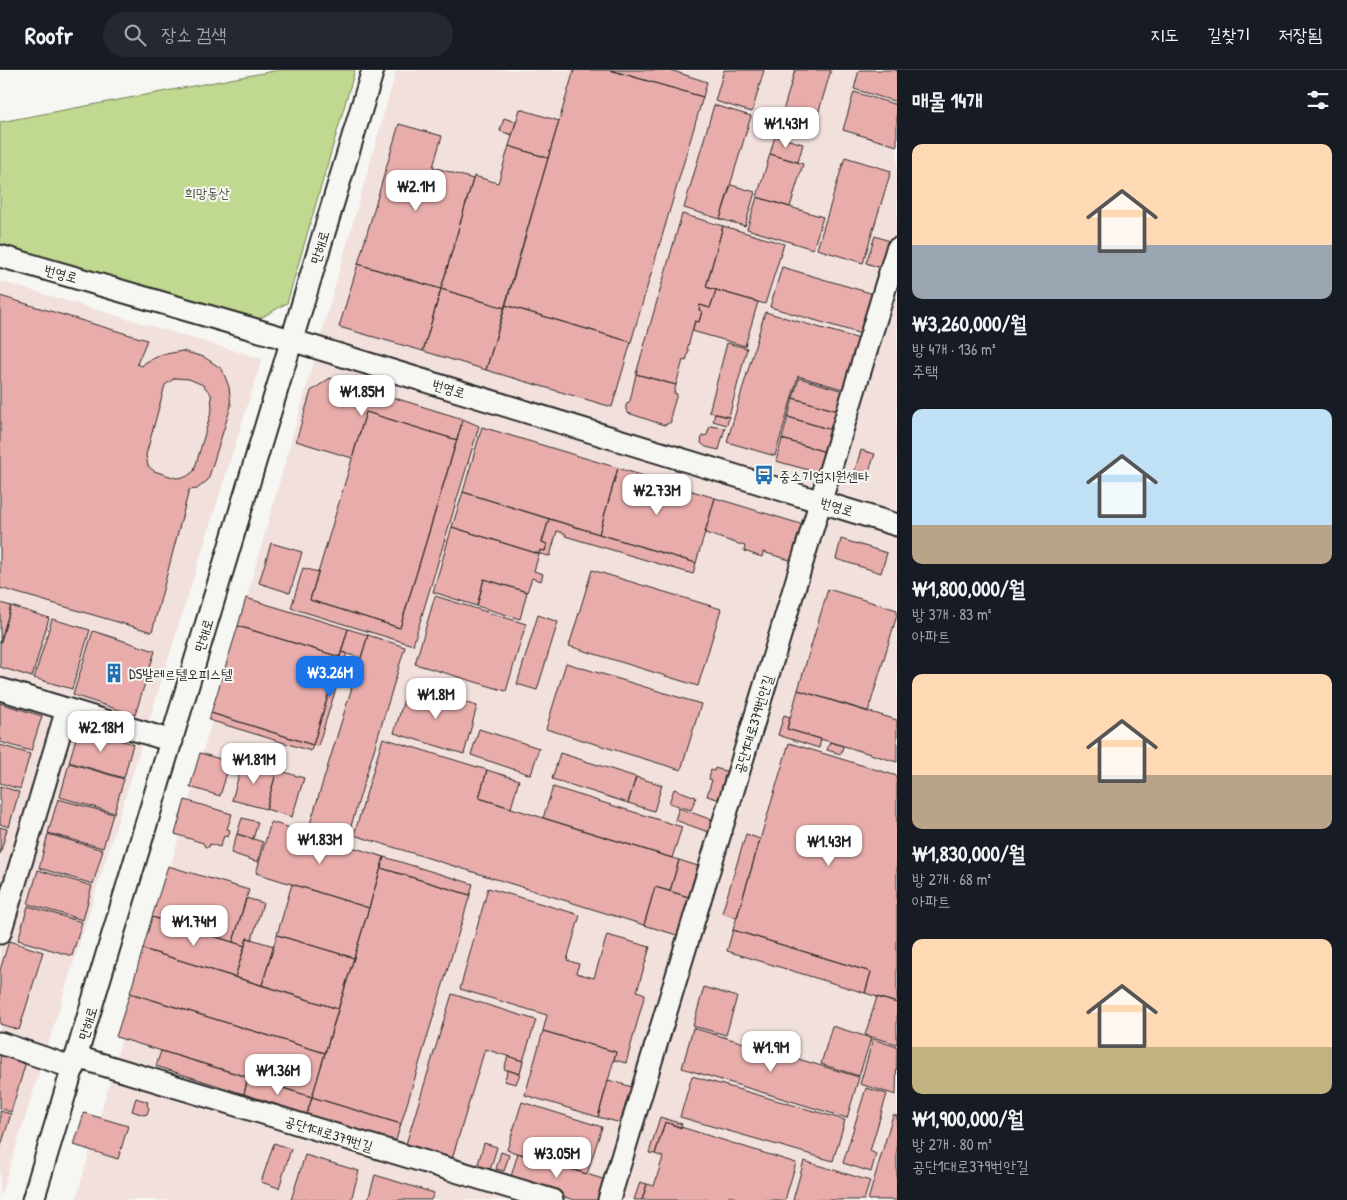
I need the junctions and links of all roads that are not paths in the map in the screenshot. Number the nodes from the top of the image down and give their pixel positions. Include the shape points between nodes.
1 (373, 70) edge
2 (897, 248) edge
3 (0, 256) edge
4 (292, 340) junction
5 (820, 501) junction
6 (897, 526) edge
7 (0, 689) edge
8 (67, 710) junction
9 (172, 741) junction
10 (0, 933) edge
11 (0, 1043) edge
12 (76, 1062) junction
13 (33, 1200) edge
14 (552, 1200) edge
15 (609, 1200) edge

1 - 4 street, 만해로
2 - 5 street, 공단1대로379번안길
3 - 4 street, 번영로
4 - 5 street, 번영로
4 - 9 street, 만해로
5 - 6 street, 번영로
5 - 15 street, 공단1대로379번안길
7 - 8 street
8 - 9 street
8 - 10 street
9 - 12 street, 만해로
11 - 12 street, 공단1대로379번길
12 - 13 street, 만해로
12 - 14 street, 공단1대로379번길

